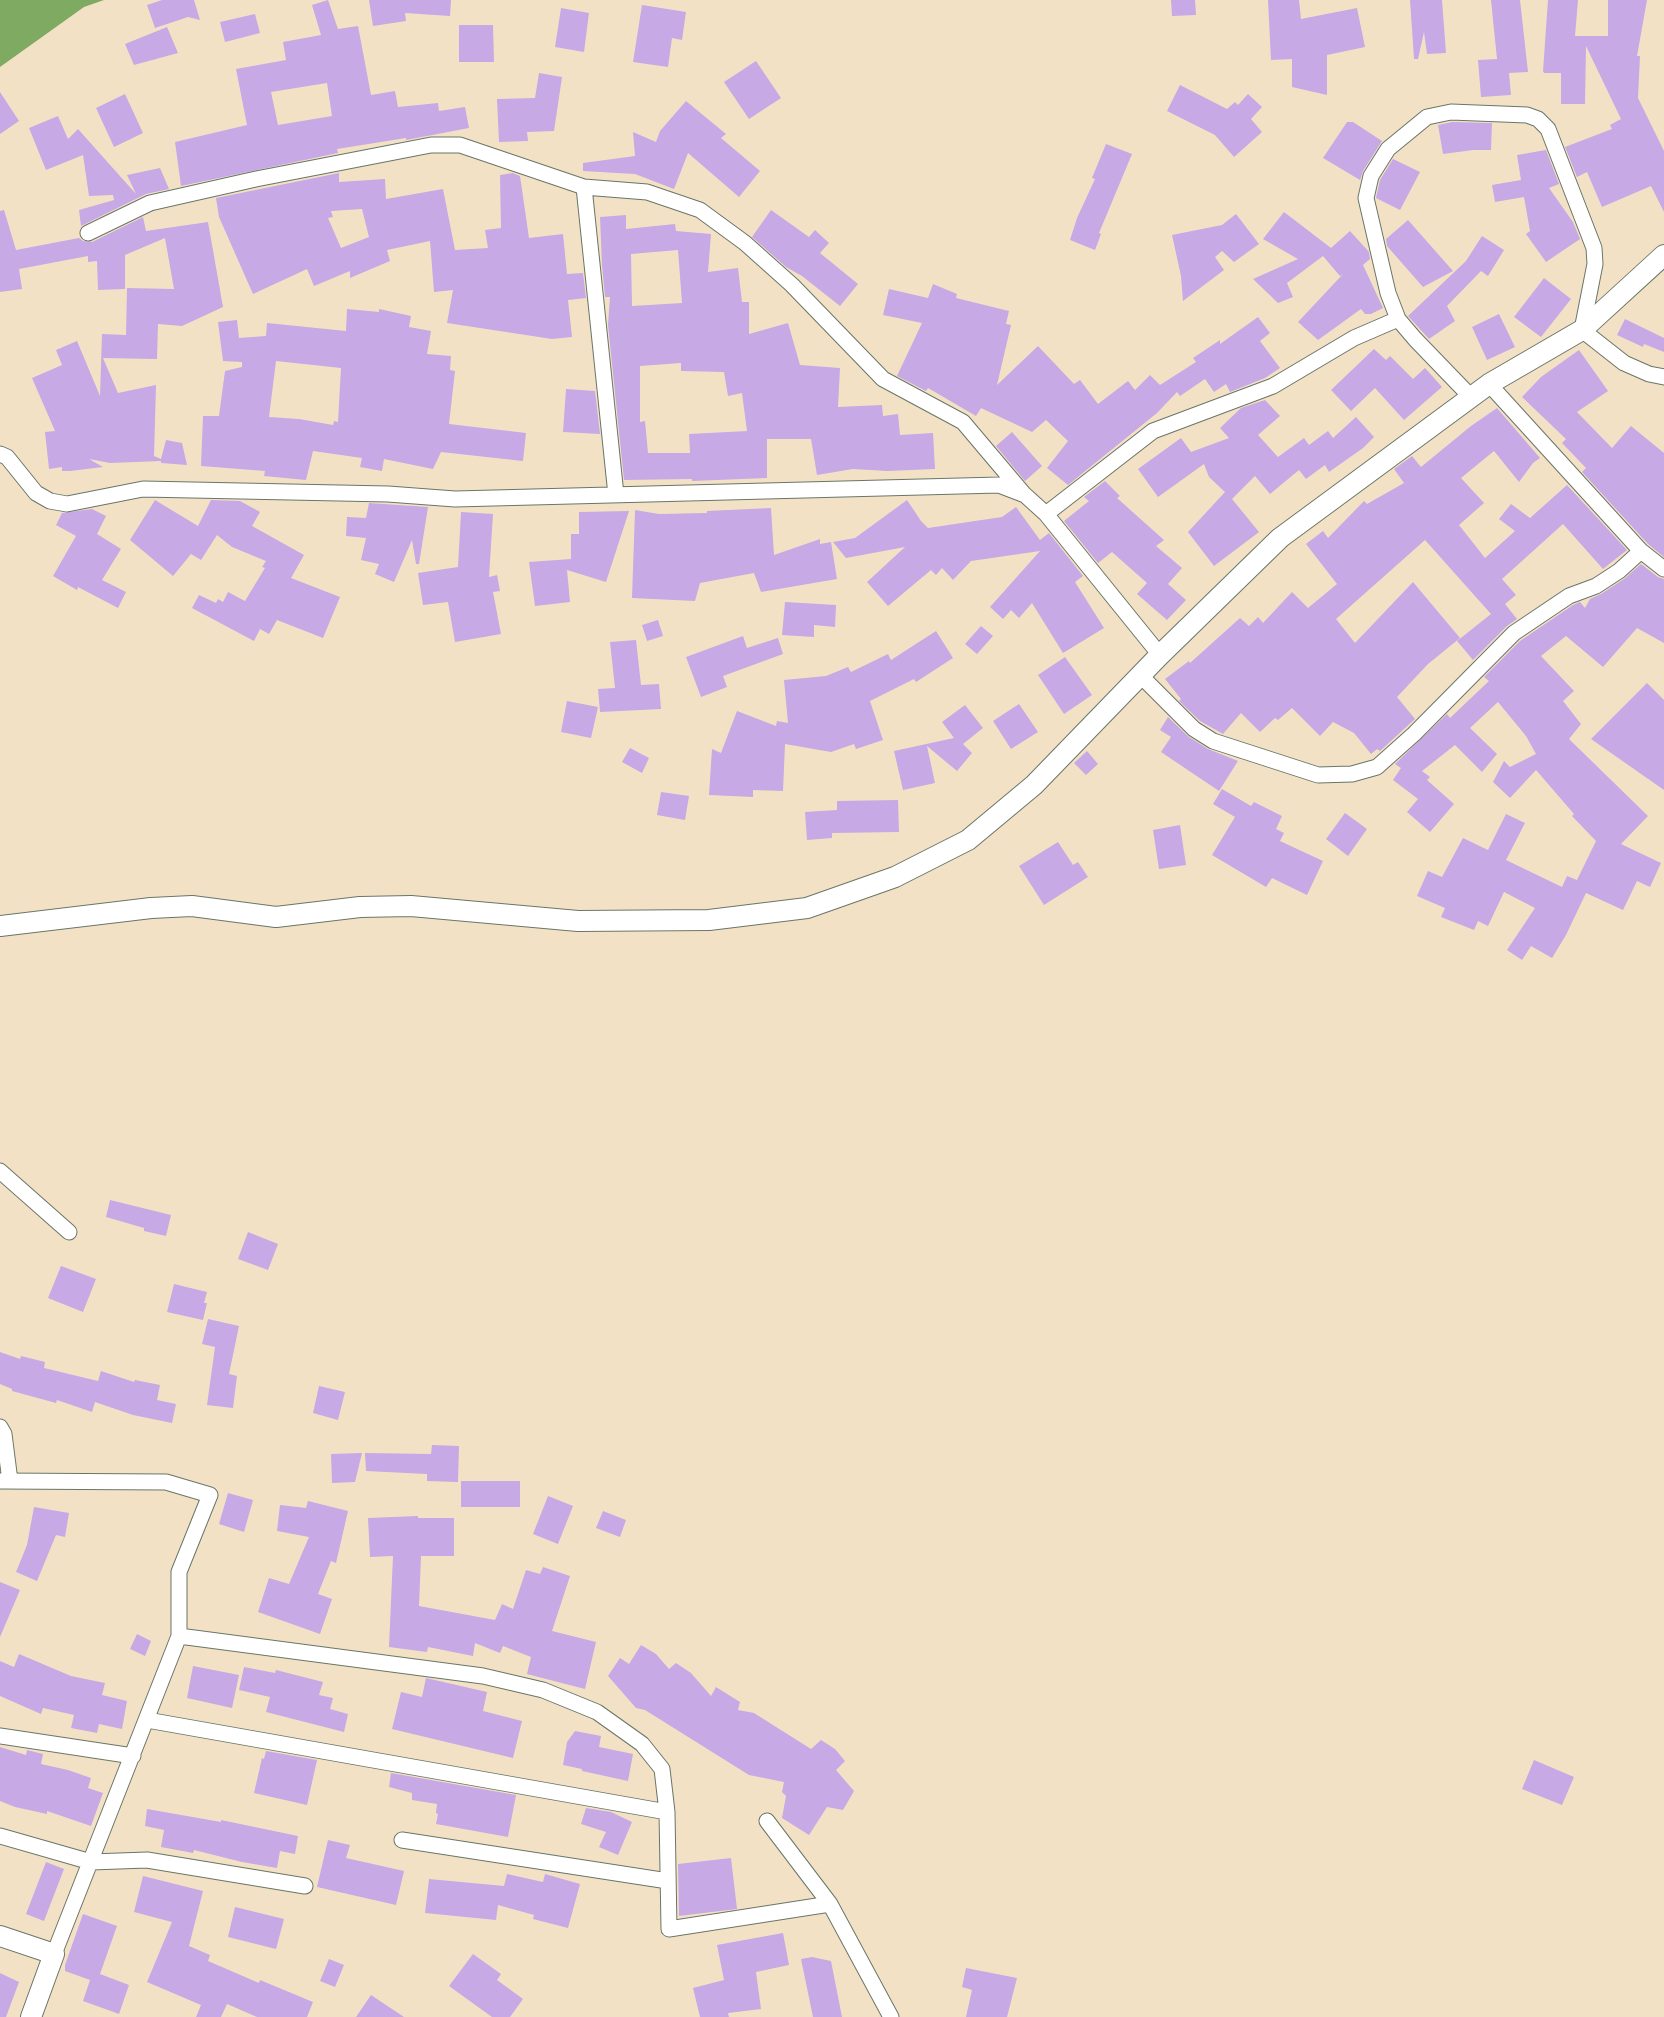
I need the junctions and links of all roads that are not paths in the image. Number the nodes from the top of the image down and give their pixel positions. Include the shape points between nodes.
1 (584, 187) junction
2 (88, 233) dead end
3 (1664, 255) edge
4 (1398, 319) junction
5 (1582, 330) junction
6 (1664, 377) edge
7 (1489, 384) junction
8 (1471, 397) junction
9 (0, 454) edge
10 (616, 495) junction
11 (1025, 495) junction
12 (1046, 514) junction
13 (1641, 550) junction
14 (1664, 569) edge
15 (1160, 655) junction
16 (1140, 675) junction
17 (0, 926) edge
18 (0, 1171) edge
19 (69, 1232) dead end
20 (0, 1427) edge
21 (5, 1481) edge
22 (179, 1636) junction
23 (147, 1720) junction
24 (0, 1736) edge
25 (133, 1756) junction
26 (667, 1812) junction
27 (767, 1821) dead end
28 (0, 1836) edge
29 (402, 1840) dead end
30 (91, 1862) junction
31 (668, 1881) junction
32 (305, 1886) dead end
33 (830, 1904) junction
34 (0, 1936) edge
35 (54, 1954) junction
36 (31, 2017) edge
37 (891, 2017) edge

1 - 2 street via 460,146 431,145 150,203
1 - 10 street
1 - 11 street via 646,192 700,210 792,285 883,379 963,422
3 - 5 street
4 - 5 street via 1388,293 1366,198 1371,176 1388,148 1427,117 1451,112 1527,115 1548,129 1594,248 1595,264
4 - 8 street
4 - 12 street via 1354,338 1273,386 1153,431
5 - 6 street via 1624,363
5 - 7 street
7 - 8 street
7 - 13 street
8 - 15 street via 1280,538
9 - 10 street via 7,457 36,493 67,504 143,489 455,499
10 - 11 street via 999,485
11 - 12 street
12 - 15 street
13 - 14 street
13 - 16 street via 1596,586 1569,596 1514,633 1377,767 1352,774 1318,775 1213,741 1194,729
15 - 16 street
16 - 17 street via 1034,785 968,840 895,877 807,908 709,920 578,921 411,906 360,907 276,917 192,906
18 - 19 street
20 - 21 street via 4,1434
21 - 22 street via 166,1482 210,1495 179,1572
22 - 23 street
22 - 26 street via 483,1676 543,1690 597,1712 642,1744 662,1769
23 - 25 street
23 - 26 street
24 - 25 street
25 - 30 street
26 - 31 street
27 - 33 street
28 - 30 street
29 - 31 street
30 - 32 street via 147,1860
30 - 35 street
31 - 33 street via 669,1929
33 - 37 street
34 - 35 street
35 - 36 street

